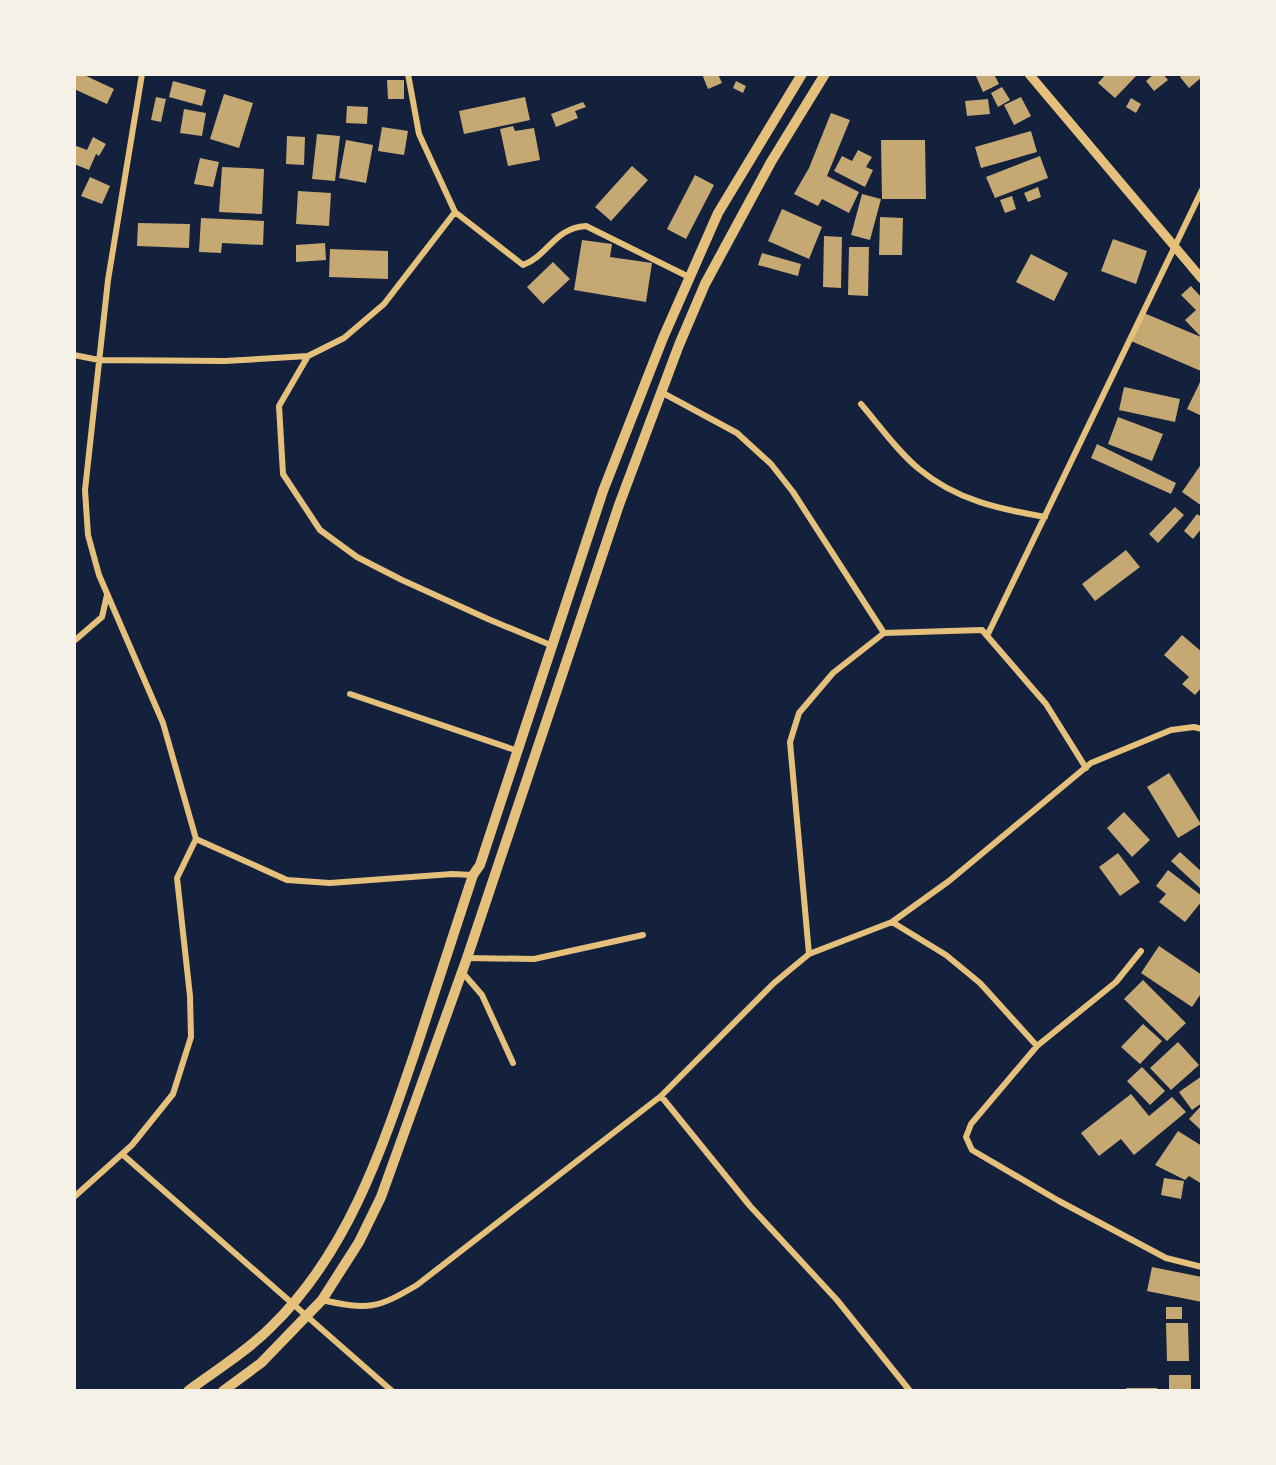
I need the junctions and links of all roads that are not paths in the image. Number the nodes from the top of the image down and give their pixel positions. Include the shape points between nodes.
1 (142, 74) edge
2 (408, 74) edge
3 (802, 74) edge
4 (825, 74) edge
5 (1029, 74) edge
6 (1202, 190) edge
7 (455, 212) junction
8 (1173, 247) junction
9 (689, 277) junction
10 (1202, 279) edge
11 (74, 355) edge
12 (308, 356) junction
13 (99, 360) junction
14 (661, 392) junction
15 (861, 404) dead end
16 (1045, 517) junction
17 (107, 595) junction
18 (884, 633) junction
19 (987, 636) junction
20 (74, 641) edge
21 (553, 646) junction
22 (350, 694) dead end
23 (1202, 729) edge
24 (518, 751) junction
25 (1086, 768) junction
26 (196, 839) junction
27 (473, 875) junction
28 (892, 922) junction
29 (643, 935) dead end
30 (1141, 951) dead end
31 (809, 954) junction
32 (467, 958) junction
33 (462, 972) junction
34 (1037, 1046) junction
35 (513, 1063) dead end
36 (661, 1096) junction
37 (122, 1154) junction
38 (74, 1197) edge
39 (1202, 1267) edge
40 (322, 1300) junction
41 (292, 1304) junction
42 (307, 1318) junction
43 (188, 1391) edge
44 (223, 1391) edge
45 (392, 1391) edge
46 (910, 1391) edge

1 - 13 street
2 - 7 street via 419,134
3 - 9 main road via 718,213
4 - 14 main road via 705,284
5 - 8 main road
6 - 8 street
7 - 9 street via 523,265 570,227 586,226
7 - 12 street via 384,304 344,338
8 - 10 main road
8 - 16 street
9 - 21 main road via 603,491
11 - 13 street
12 - 13 street
12 - 21 street via 279,406 280,433 283,474 320,530 402,580
13 - 17 street via 85,490 88,535
14 - 18 street via 737,433 771,464
14 - 32 main road
15 - 16 street via 917,468 953,493 994,508
16 - 19 street
17 - 20 street via 102,617
17 - 26 street via 163,723
18 - 19 street via 982,630
18 - 31 street via 833,673 799,713 790,742
19 - 25 street via 1046,704
21 - 24 main road
22 - 24 street
23 - 25 street via 1171,730
24 - 27 main road
25 - 28 street
26 - 27 street via 287,880 330,883
26 - 37 street via 177,878 191,1037 173,1094
27 - 41 main road via 369,1181 342,1235
28 - 31 street
28 - 34 street via 946,955
29 - 32 street via 534,959
30 - 34 street via 1116,982
31 - 36 street
32 - 33 main road
33 - 35 street via 482,995
33 - 40 main road via 381,1197
34 - 39 street via 971,1124 966,1137 972,1150 1166,1258
36 - 40 street via 417,1285 387,1303 359,1308
36 - 46 street
37 - 38 street
37 - 41 street
40 - 42 main road
41 - 42 street
41 - 43 main road via 269,1329
42 - 44 main road
42 - 45 street

